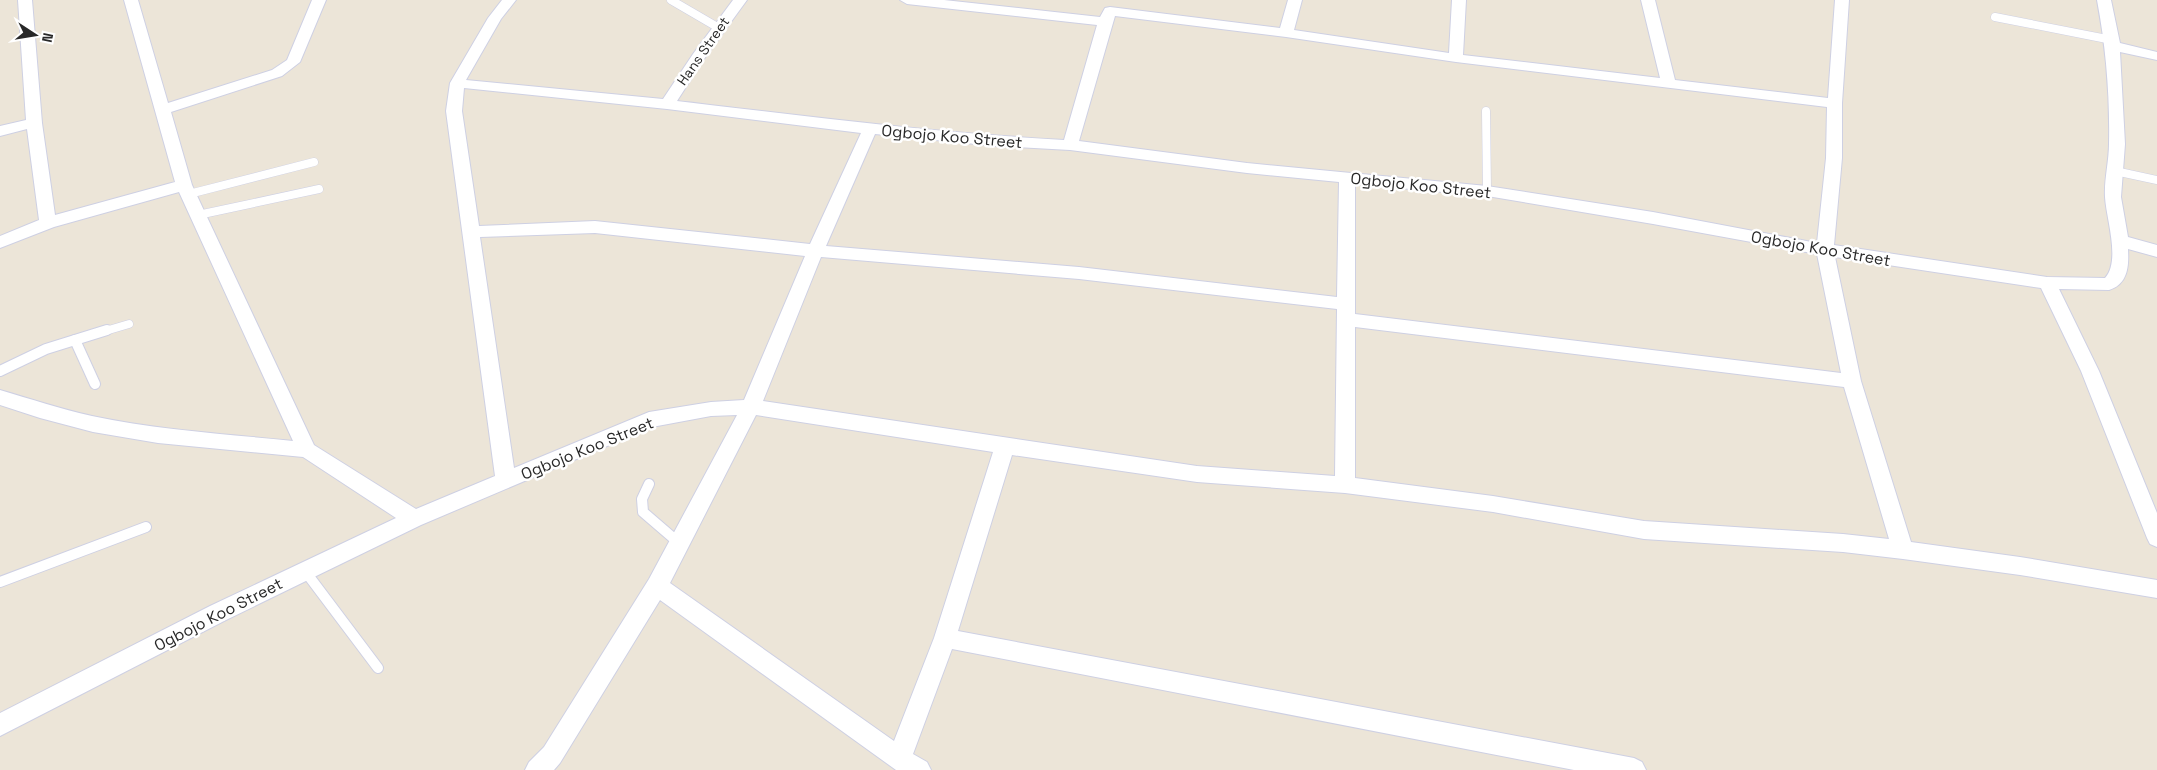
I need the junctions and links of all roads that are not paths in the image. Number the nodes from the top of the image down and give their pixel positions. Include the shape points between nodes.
1 (25, 0) edge
2 (131, 0) edge
3 (319, 0) edge
4 (509, 0) edge
5 (671, 0) edge
6 (740, 0) edge
7 (908, 0) edge
8 (1295, 0) edge
9 (1459, 0) edge
10 (1648, 0) edge
11 (1842, 0) edge
12 (2104, 0) edge
13 (1110, 11) edge
14 (1995, 17) dead end
15 (719, 28) junction
16 (1286, 33) junction
17 (2113, 43) junction
18 (2157, 56) edge
19 (1456, 58) junction
20 (457, 82) junction
21 (1669, 84) junction
22 (1835, 103) junction
23 (667, 104) junction
24 (163, 109) junction
25 (1486, 111) dead end
26 (34, 123) junction
27 (870, 129) junction
28 (0, 131) edge
29 (1070, 145) junction
30 (314, 162) dead end
31 (2115, 171) junction
32 (1347, 178) junction
33 (2157, 180) edge
34 (319, 189) dead end
35 (186, 190) junction
36 (1487, 191) junction
37 (198, 215) junction
38 (48, 223) junction
39 (471, 232) junction
40 (0, 242) edge
41 (2119, 242) junction
42 (1825, 250) junction
43 (816, 251) junction
44 (2157, 251) edge
45 (2048, 283) junction
46 (1346, 312) junction
47 (129, 324) dead end
48 (75, 340) junction
49 (0, 371) edge
50 (1852, 381) junction
51 (95, 384) dead end
52 (0, 397) edge
53 (751, 407) junction
54 (1005, 446) junction
55 (307, 450) junction
56 (506, 480) junction
57 (649, 484) dead end
58 (1345, 484) junction
59 (414, 520) junction
60 (146, 527) dead end
61 (2157, 538) edge
62 (679, 544) junction
63 (1903, 550) junction
64 (305, 571) junction
65 (0, 582) edge
66 (657, 586) junction
67 (2157, 589) edge
68 (945, 638) junction
69 (378, 668) dead end
70 (0, 726) edge
71 (909, 765) edge
72 (537, 770) edge
73 (1634, 770) edge

1 - 26 street
2 - 24 street
3 - 24 street via 289,66
4 - 20 street
5 - 15 lane
6 - 15 street, Hans Street
7 - 13 street
8 - 16 street
9 - 19 street
10 - 21 street
11 - 22 street
12 - 17 street, Ogbojo Koo Street
13 - 16 street
13 - 29 street
14 - 17 lane
15 - 23 street, Hans Street
16 - 19 street
17 - 18 street
17 - 31 street, Ogbojo Koo Street
19 - 21 street
20 - 23 street
20 - 39 street via 454,111
21 - 22 street
22 - 42 street via 1834,158
23 - 27 street
24 - 35 street
25 - 36 lane
26 - 28 street
26 - 38 street
27 - 29 street, Ogbojo Koo Street
27 - 43 street, Ogbojo Koo Street
29 - 32 street, Ogbojo Koo Street
30 - 35 lane
31 - 33 lane
31 - 41 street, Ogbojo Koo Street via 2113,197
32 - 36 street, Ogbojo Koo Street
32 - 46 street
34 - 37 lane
35 - 37 street
35 - 38 street
36 - 42 street, Ogbojo Koo Street
37 - 55 street
38 - 40 street
39 - 43 street via 595,227
39 - 56 street
41 - 44 street
41 - 45 street, Ogbojo Koo Street via 2118,275 2109,284
42 - 45 street, Ogbojo Koo Street
42 - 50 street
43 - 46 street via 1079,273
43 - 53 street, Ogbojo Koo Street
45 - 61 street via 2090,371
46 - 50 street
46 - 58 street
47 - 48 lane
48 - 49 lane via 45,349
48 - 51 lane
50 - 63 street
52 - 55 street via 93,424 158,435
53 - 54 street
53 - 56 street, Ogbojo Koo Street via 711,409 649,420
53 - 62 street
54 - 58 street via 1197,474
54 - 68 street
55 - 59 street
56 - 59 street, Ogbojo Koo Street
57 - 62 lane via 642,499 643,512
58 - 63 street via 1493,504 1644,530
59 - 64 street, Ogbojo Koo Street
60 - 65 lane
62 - 66 street
63 - 67 street
64 - 69 lane
64 - 70 street, Ogbojo Koo Street
66 - 71 street
66 - 72 street via 552,755
68 - 71 street
68 - 73 street

